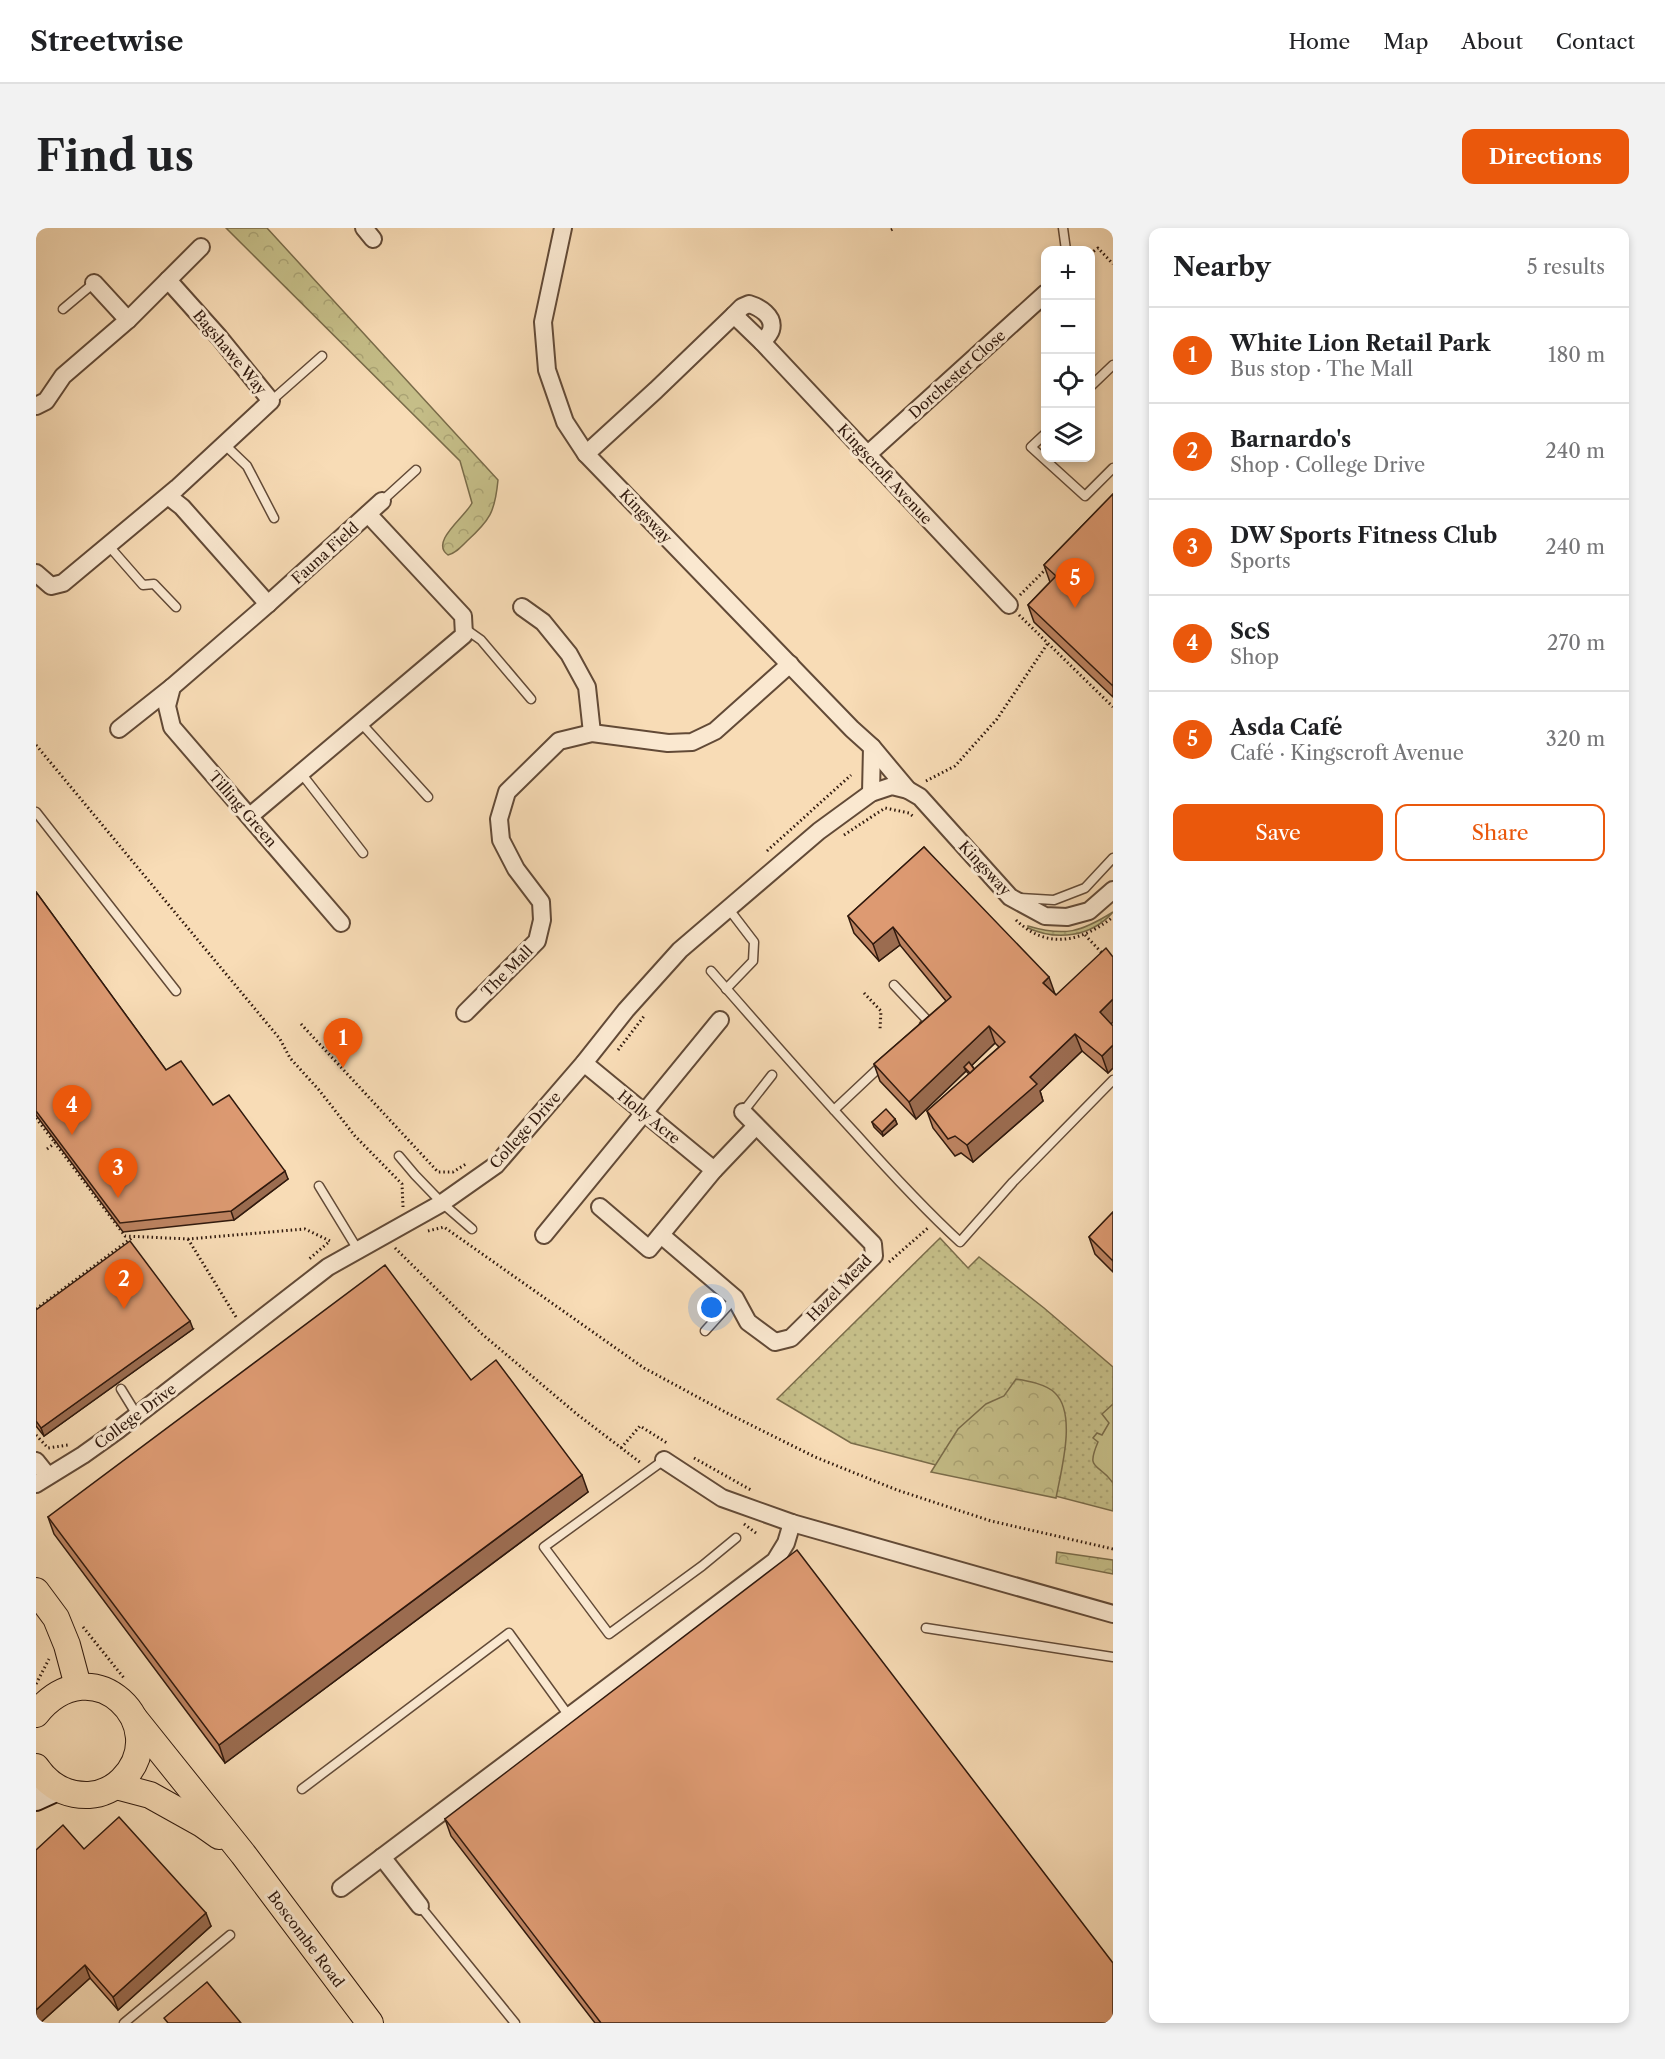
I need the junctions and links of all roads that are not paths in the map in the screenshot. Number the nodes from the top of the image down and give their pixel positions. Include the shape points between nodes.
1 (563, 228) edge
2 (1063, 228) edge
3 (1065, 246) edge
4 (201, 247) dead end
5 (168, 280) junction
6 (93, 283) joint
7 (1041, 298) edge
8 (63, 309) dead end
9 (734, 315) junction
10 (128, 320) junction
11 (762, 342) junction
12 (322, 356) dead end
13 (1113, 365) edge
14 (1095, 382) edge
15 (271, 401) junction
16 (36, 406) edge
17 (1041, 438) edge
18 (224, 444) junction
19 (586, 454) junction
20 (867, 455) junction
21 (1041, 456) edge
22 (1048, 462) edge
23 (1113, 468) edge
24 (416, 470) dead end
25 (168, 496) junction
26 (382, 501) joint
27 (368, 514) junction
28 (274, 518) dead end
29 (108, 545) junction
30 (36, 573) edge
31 (268, 604) junction
32 (1010, 605) road end
33 (176, 607) dead end
34 (522, 607) dead end
35 (464, 627) junction
36 (790, 664) junction
37 (172, 687) junction
38 (531, 699) dead end
39 (360, 723) junction
40 (119, 729) dead end
41 (592, 733) junction
42 (872, 747) junction
43 (301, 773) junction
44 (914, 786) junction
45 (871, 793) junction
46 (428, 797) dead end
47 (36, 812) edge
48 (250, 816) junction
49 (363, 854) dead end
50 (1113, 858) edge
51 (1113, 890) edge
52 (1010, 897) junction
53 (729, 908) junction
54 (341, 923) dead end
55 (711, 971) dead end
56 (894, 985) dead end
57 (726, 989) junction
58 (176, 991) dead end
59 (465, 1013) dead end
60 (720, 1020) dead end
61 (920, 1029) edge
62 (889, 1058) edge
63 (584, 1063) junction
64 (772, 1075) dead end
65 (1113, 1080) edge
66 (834, 1110) junction
67 (742, 1112) joint
68 (644, 1114) junction
69 (756, 1126) junction
70 (399, 1156) dead end
71 (714, 1170) junction
72 (319, 1186) dead end
73 (442, 1203) junction
74 (600, 1207) dead end
75 (472, 1229) dead end
76 (544, 1235) dead end
77 (661, 1235) junction
78 (358, 1250) junction
79 (735, 1298) junction
80 (705, 1331) dead end
81 (121, 1389) dead end
82 (137, 1415) junction
83 (667, 1452) joint
84 (36, 1461) edge
85 (42, 1480) edge
86 (792, 1523) junction
87 (736, 1538) dead end
88 (36, 1591) edge
89 (1113, 1614) edge
90 (926, 1628) dead end
91 (1113, 1657) edge
92 (78, 1686) junction
93 (36, 1714) edge
94 (570, 1716) junction
95 (134, 1718) junction
96 (36, 1767) edge
97 (116, 1786) junction
98 (302, 1789) dead end
99 (47, 1794) edge
100 (243, 1854) junction
101 (382, 1857) junction
102 (341, 1888) dead end
103 (420, 1906) joint
104 (230, 1935) dead end
105 (124, 2023) edge
106 (370, 2023) edge
107 (515, 2023) edge

1 - 19 street, Kingsway via 543,322 547,370 565,422
2 - 3 lane
4 - 5 street
5 - 10 street
5 - 15 street, Bagshawe Way
6 - 8 lane
6 - 10 street
7 - 20 street, Dorchester Close
9 - 11 street, Kingscroft Avenue
9 - 11 street via 749,304 760,308 771,323 771,331
9 - 19 street
10 - 16 street via 63,376 46,401
11 - 20 street, Kingscroft Avenue
12 - 15 lane
13 - 14 lane
15 - 18 street, Bagshawe Way
17 - 21 lane via 1031,447
18 - 25 street, Bagshawe Way
18 - 28 lane via 247,466
19 - 36 street, Kingsway
20 - 32 street, Kingscroft Avenue
22 - 23 lane via 1085,496
24 - 26 lane
25 - 29 street, Bagshawe Way
25 - 31 street
26 - 27 street, Fauna Field
27 - 31 street, Fauna Field
27 - 35 street via 463,616
29 - 30 street, Bagshawe Way via 63,583 51,586
29 - 33 lane via 143,585 154,585
31 - 37 street
34 - 41 street via 543,622 587,687
35 - 38 lane via 481,640
35 - 39 street via 464,635
36 - 41 street, The Mall via 715,731 692,742 668,743
36 - 42 street, Kingsway
37 - 40 street
37 - 48 street, Tilling Green via 167,706 172,727
39 - 43 street
39 - 46 lane
41 - 59 street, The Mall via 559,741 507,792 499,819 501,840 516,869 541,902 542,920 537,941
42 - 44 street, Kingsway
42 - 45 street
43 - 48 street
43 - 49 lane
44 - 45 street, College Drive via 892,786
44 - 52 street, Kingsway via 920,798
45 - 53 street, College Drive via 819,831
47 - 58 lane
48 - 54 street, Tilling Green
50 - 52 lane via 1085,888 1054,900
51 - 52 street, Kingsway via 1089,911 1067,917 1045,916
53 - 57 lane via 754,942 753,961
53 - 63 street, College Drive via 680,950
55 - 57 lane
56 - 61 lane via 928,1021
57 - 66 lane
60 - 68 street
62 - 66 lane
63 - 68 street, Holly Acre
63 - 73 street, College Drive via 496,1165
64 - 67 lane
65 - 66 lane via 960,1242
67 - 69 street, Hazel Mead
68 - 71 street, Holly Acre
68 - 76 street
69 - 71 street
69 - 79 street, Hazel Mead via 873,1244 873,1256 791,1338 775,1342 748,1322
70 - 73 lane
71 - 77 street
72 - 78 lane
73 - 75 lane
73 - 78 street, College Drive
74 - 77 street via 649,1249
77 - 79 street, Hazel Mead
78 - 82 street, College Drive via 328,1268
79 - 80 lane
81 - 82 lane
82 - 85 street, College Drive
83 - 86 street via 722,1498
83 - 87 lane via 544,1547 609,1634
84 - 85 street
86 - 89 street
86 - 94 street via 775,1561
88 - 92 main road via 56,1618 68,1645
90 - 91 lane
92 - 93 main road via 61,1691
92 - 95 main road, Boscombe Road via 111,1693
94 - 98 lane via 509,1633
94 - 101 street
95 - 97 main road via 139,1737 137,1756 129,1773
95 - 100 main road, Boscombe Road
96 - 99 main road
97 - 99 main road via 97,1795
97 - 100 main road, Boscombe Road via 150,1795 202,1824
100 - 106 main road, Boscombe Road
101 - 102 street
101 - 103 street
103 - 107 lane
104 - 105 lane

